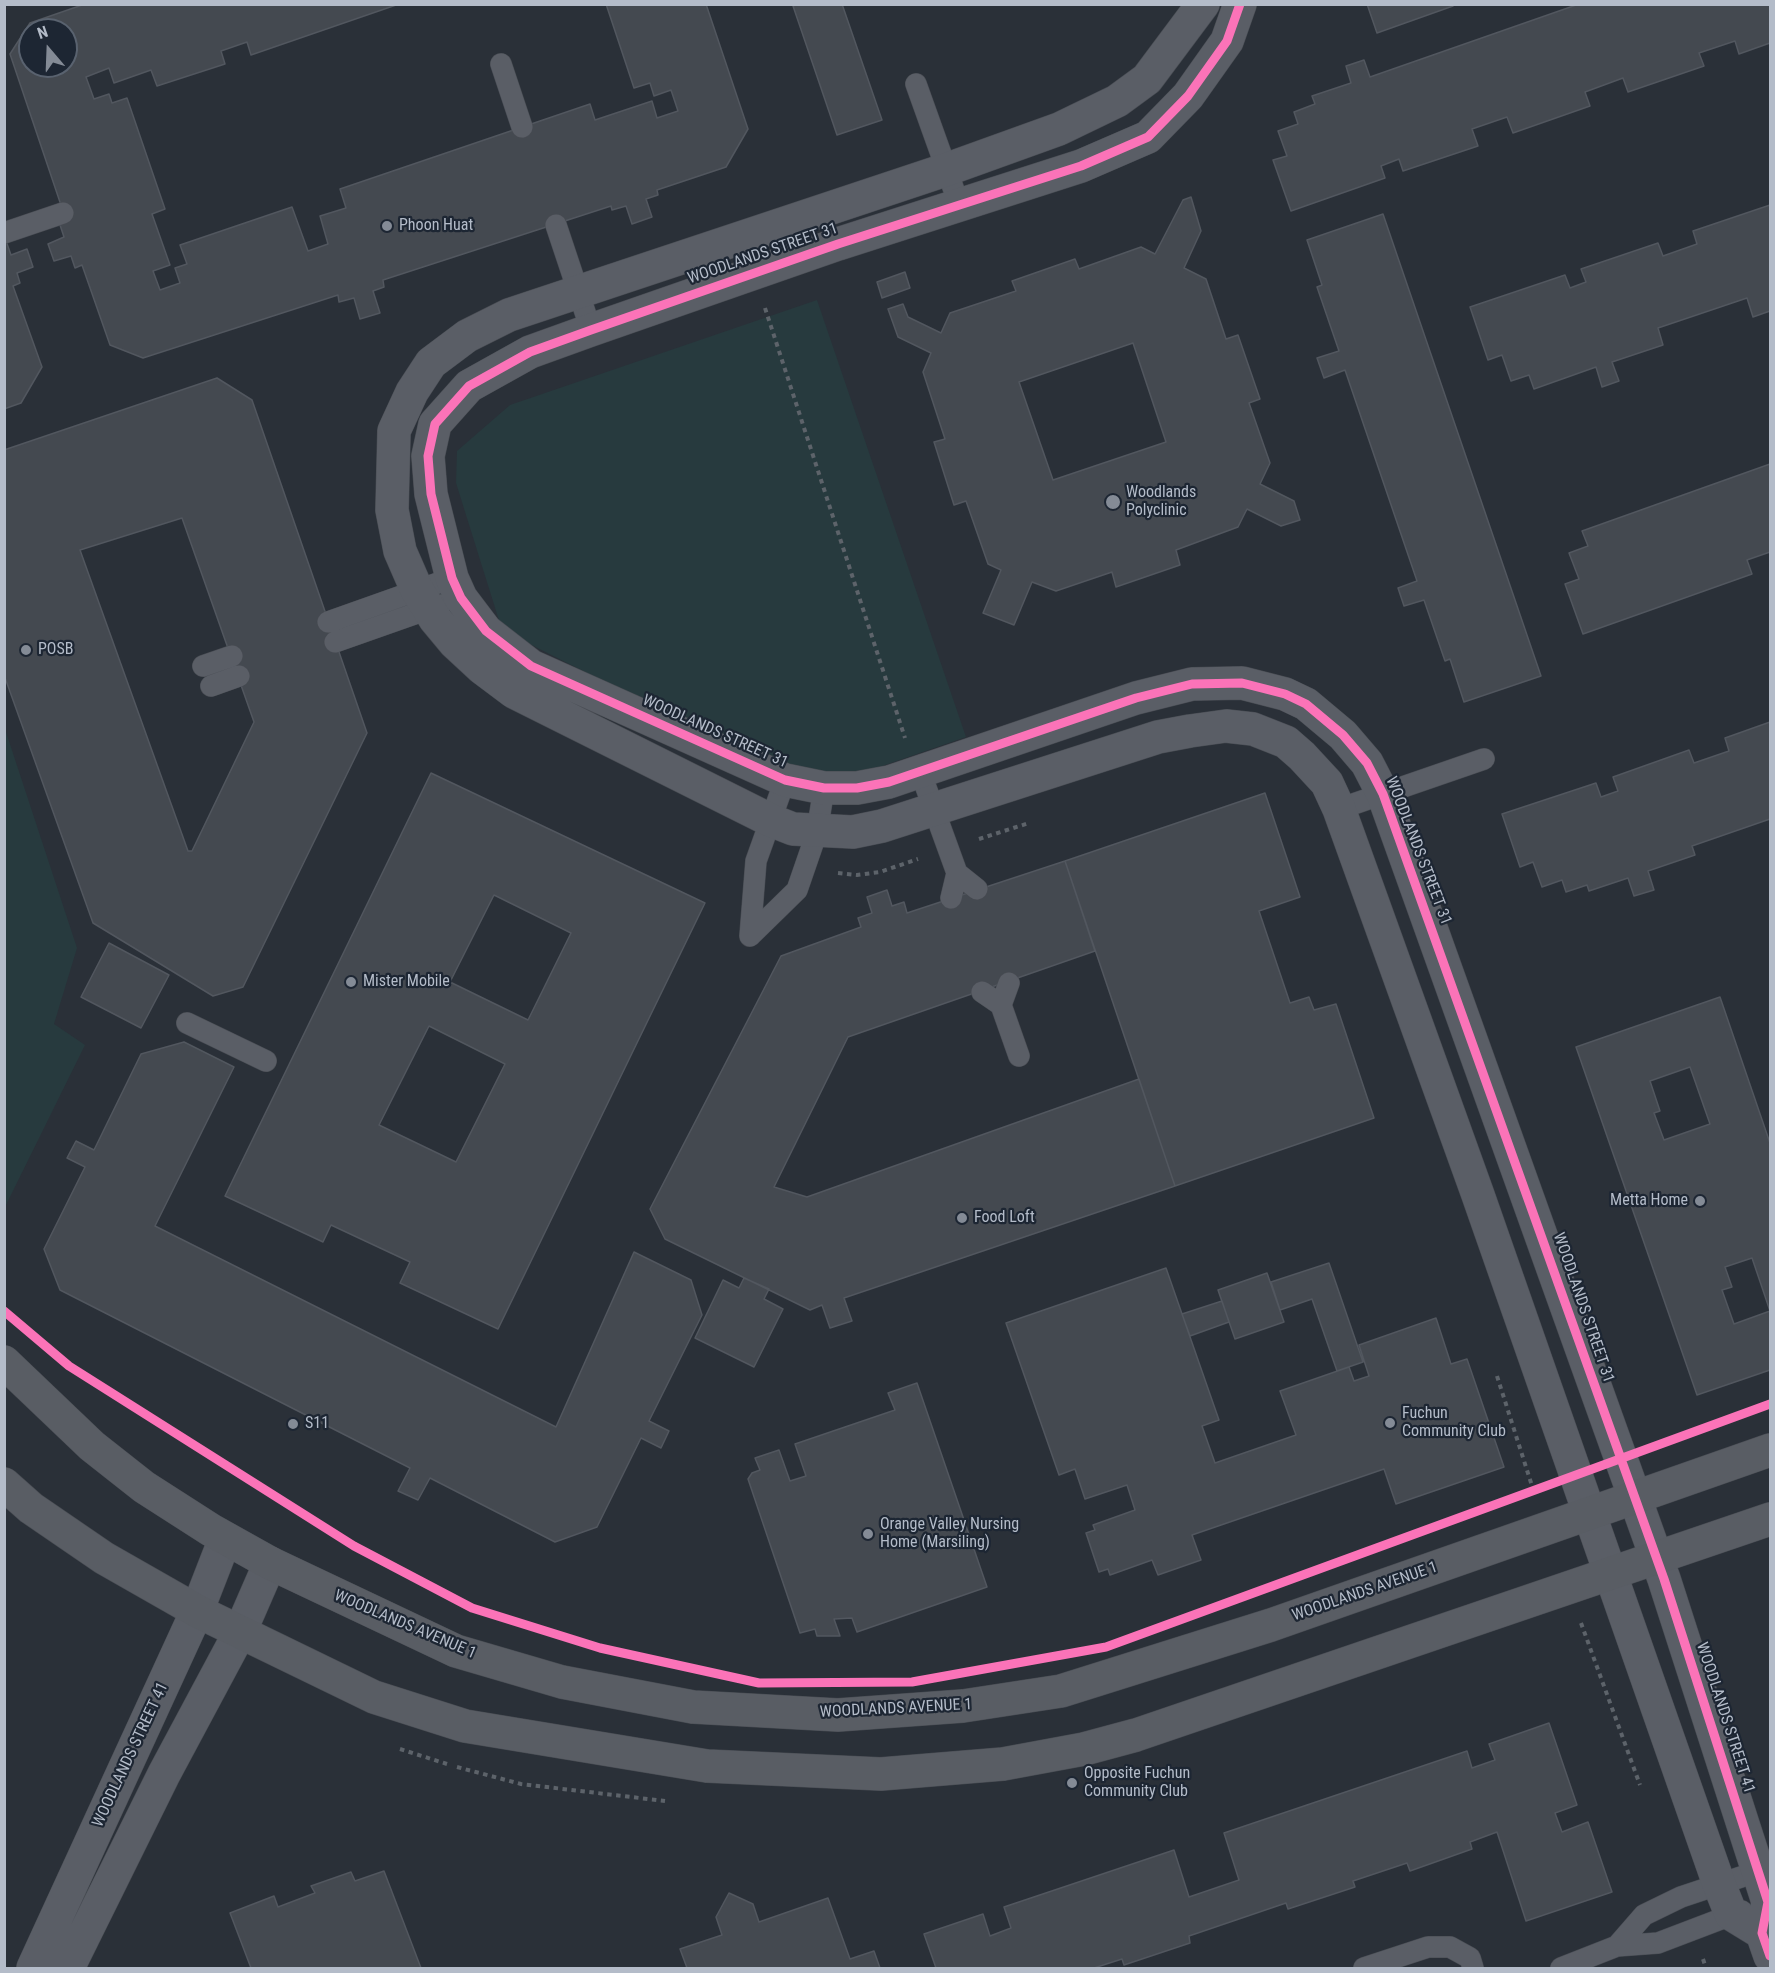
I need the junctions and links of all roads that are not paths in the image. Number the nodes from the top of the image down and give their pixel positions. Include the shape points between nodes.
1 (1203, 4) edge
2 (1240, 4) edge
3 (501, 64) dead end
4 (916, 84) dead end
5 (522, 127) dead end
6 (948, 169) junction
7 (960, 207) junction
8 (63, 213) dead end
9 (556, 225) dead end
10 (4, 232) edge
11 (578, 292) junction
12 (591, 330) junction
13 (456, 588) junction
14 (423, 599) junction
15 (332, 632) dead end
16 (232, 656) dead end
17 (203, 666) dead end
18 (239, 676) dead end
19 (211, 686) dead end
20 (914, 758) junction
21 (1484, 759) dead end
22 (785, 780) junction
23 (824, 788) junction
24 (1383, 794) junction
25 (1339, 808) junction
26 (933, 809) junction
27 (770, 820) junction
28 (817, 832) junction
29 (957, 873) junction
30 (977, 889) dead end
31 (951, 898) dead end
32 (1009, 983) dead end
33 (982, 992) dead end
34 (1001, 1005) junction
35 (187, 1023) dead end
36 (1019, 1056) dead end
37 (266, 1062) dead end
38 (4, 1362) edge
39 (1770, 1450) edge
40 (4, 1484) edge
41 (1634, 1498) junction
42 (1589, 1514) junction
43 (1770, 1519) edge
44 (225, 1539) junction
45 (1657, 1558) junction
46 (270, 1563) junction
47 (1611, 1574) junction
48 (196, 1611) junction
49 (240, 1632) junction
50 (1759, 1871) junction
51 (1719, 1884) junction
52 (1731, 1914) junction
53 (1767, 1930) edge
54 (1617, 1946) junction
55 (33, 1968) edge
56 (68, 1968) edge
57 (1364, 1968) edge
58 (1473, 1968) edge
59 (1562, 1968) edge

1 - 6 street, WOODLANDS STREET 31 via 1147,79 1117,101 1059,129
2 - 7 street, WOODLANDS STREET 31 via 1227,41 1188,96 1148,137 1081,166
3 - 5 lane
4 - 6 lane
6 - 7 lane
6 - 11 street, WOODLANDS STREET 31
7 - 12 street, WOODLANDS STREET 31 via 817,251
8 - 10 lane
9 - 11 lane
11 - 12 lane
11 - 14 street, WOODLANDS STREET 31 via 509,315 467,336 431,363 412,392 394,431 392,510 400,551
12 - 13 street, WOODLANDS STREET 31 via 530,352 469,386 435,424 428,456 431,494
13 - 14 lane
13 - 22 street, WOODLANDS STREET 31 via 486,631 531,666
14 - 15 lane
14 - 27 street, WOODLANDS STREET 31 via 455,643 514,692
16 - 17 lane
18 - 19 lane
20 - 23 street, WOODLANDS STREET 31 via 889,782
20 - 24 street, WOODLANDS STREET 31 via 1192,684 1242,683 1306,704 1367,763
20 - 26 lane
21 - 24 lane
22 - 23 street, WOODLANDS STREET 31
22 - 27 lane
23 - 28 lane
24 - 25 lane
24 - 41 street, WOODLANDS STREET 31
25 - 26 street, WOODLANDS STREET 31 via 1327,783 1286,742 1253,729 1226,726 1158,737
25 - 42 street, WOODLANDS STREET 31
26 - 28 street, WOODLANDS STREET 31 via 853,832
26 - 29 lane
27 - 28 street, WOODLANDS STREET 31 via 793,829
27 - 28 lane via 756,861 750,936 797,891
29 - 30 lane
29 - 31 lane
32 - 34 lane
33 - 34 lane
34 - 36 lane
35 - 37 lane
38 - 44 main road, WOODLANDS AVENUE 1 via 92,1446 144,1487
39 - 41 main road, WOODLANDS AVENUE 1
40 - 48 main road via 31,1508 104,1558
41 - 42 main road, WOODLANDS AVENUE 1
41 - 45 street, WOODLANDS STREET 31
42 - 46 main road, WOODLANDS AVENUE 1 via 1271,1625 1060,1691 963,1706 838,1715 693,1707 562,1682 456,1651
42 - 47 street
43 - 45 main road
44 - 46 main road, WOODLANDS AVENUE 1
44 - 48 street, WOODLANDS STREET 41
45 - 47 main road
45 - 50 street, WOODLANDS STREET 41
46 - 49 street
47 - 49 main road via 1116,1741 1003,1764 881,1774 707,1766 465,1726 374,1697
47 - 51 street
48 - 49 main road
48 - 55 street, WOODLANDS STREET 41
49 - 56 street
50 - 51 lane
50 - 53 street, WOODLANDS STREET 41
51 - 52 street
51 - 54 lane via 1644,1915
52 - 53 street, WOODLANDS STREET 41
52 - 54 lane via 1658,1943
54 - 59 lane
57 - 58 lane via 1428,1947 1450,1947 1470,1958

